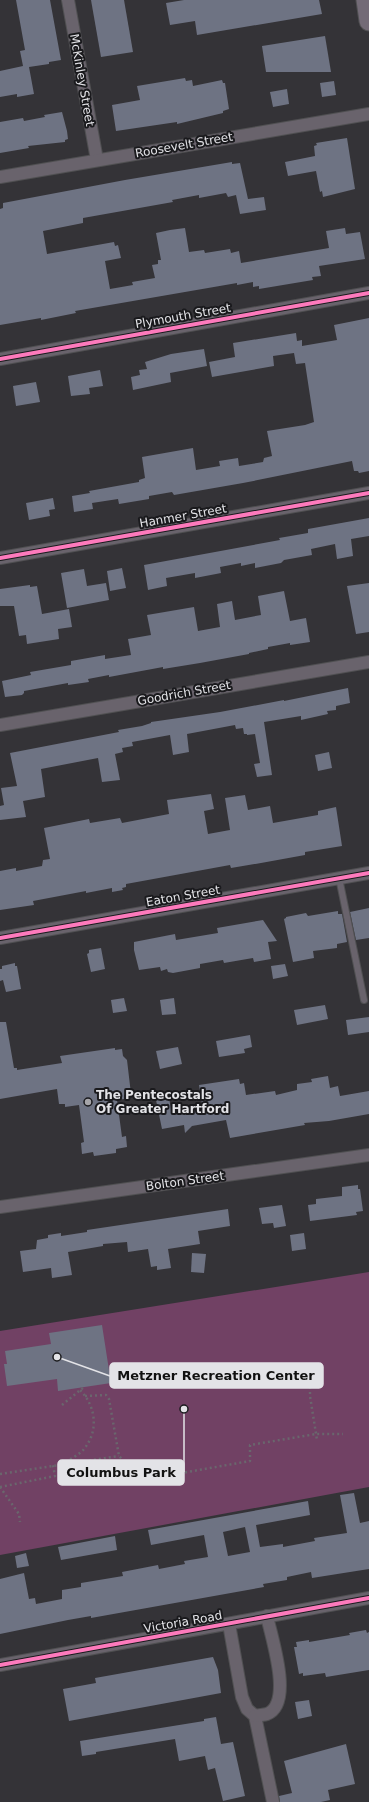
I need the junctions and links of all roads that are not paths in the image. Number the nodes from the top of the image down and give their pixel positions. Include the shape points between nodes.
1 (68, 0) edge
2 (366, 0) edge
3 (369, 21) edge
4 (369, 114) edge
5 (97, 160) junction
6 (0, 177) edge
7 (369, 292) edge
8 (0, 359) edge
9 (369, 493) edge
10 (0, 558) edge
11 (369, 662) edge
12 (0, 725) edge
13 (369, 873) edge
14 (339, 878) junction
15 (0, 938) edge
16 (364, 1000) dead end
17 (369, 1155) edge
18 (0, 1207) edge
19 (369, 1598) edge
20 (267, 1616) junction
21 (229, 1624) junction
22 (0, 1665) edge
23 (255, 1716) junction
24 (273, 1802) edge

1 - 5 street, McKinley Street
2 - 3 main road
4 - 5 street, Roosevelt Street
5 - 6 street, Roosevelt Street
7 - 8 street, Plymouth Street
9 - 10 street, Hanmer Street
11 - 12 street, Goodrich Street
13 - 14 street, Eaton Street
14 - 15 street, Eaton Street
14 - 16 lane
17 - 18 street, Bolton Street
19 - 20 street, Victoria Road
20 - 21 street, Victoria Road
20 - 23 street via 281,1678 279,1702 268,1713
21 - 22 street, Victoria Road
21 - 23 street via 242,1697
23 - 24 street

